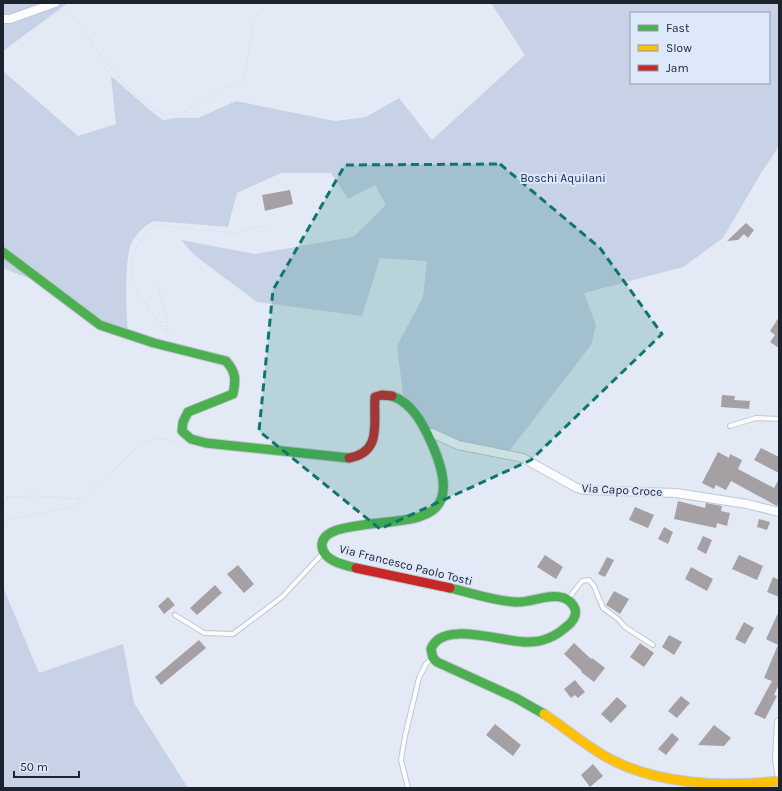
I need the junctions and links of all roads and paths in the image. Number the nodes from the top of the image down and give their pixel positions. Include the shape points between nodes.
1 (268, 3) edge
2 (56, 7) edge
3 (3, 19) edge
4 (268, 224) dead end
5 (3, 252) edge
6 (157, 283) dead end
7 (166, 332) junction
8 (178, 349) junction
9 (779, 419) edge
10 (730, 426) dead end
11 (427, 435) junction
12 (187, 436) junction
13 (3, 497) edge
14 (83, 499) junction
15 (778, 514) edge
16 (3, 521) edge
17 (324, 552) junction
18 (568, 600) junction
19 (174, 615) dead end
20 (653, 645) dead end
21 (433, 657) junction
22 (779, 722) edge
23 (779, 773) edge
24 (779, 781) edge
25 (740, 786) edge
26 (408, 788) edge

1 - 2 path via 253,25 241,80 187,110 168,114 158,112 136,95 102,56 73,14
2 - 3 street
4 - 7 path via 234,233 156,225 142,236 133,262 134,286
5 - 8 main road via 100,325
6 - 7 path via 168,323
7 - 8 path
8 - 12 main road via 226,361 237,378 233,394 188,412 182,431
9 - 10 lane via 756,418
11 - 12 main road, Via Francesco Paolo Tosti via 411,408 395,396 382,394 375,397 373,406 374,440 368,453 359,458 345,459 206,443
11 - 15 street, Via Capo Croce via 432,433 458,445 523,458 584,490 676,493 747,504
11 - 17 main road, Via Francesco Paolo Tosti via 443,473 444,484 439,504 426,515 415,519 335,531 324,540
12 - 14 path via 181,442 156,438 141,444
13 - 14 path
14 - 16 path via 71,507
17 - 18 main road, Via Francesco Paolo Tosti via 334,560 347,565 498,599 525,602 559,596
17 - 19 lane via 282,597 233,634 204,633
18 - 20 lane via 582,581 589,580 603,608 625,627
18 - 21 main road via 574,607 574,616 564,630 550,638 520,642 448,634 435,642 432,649
21 - 25 main road via 452,669 526,703 622,765 661,775
21 - 26 lane via 419,678 405,736 401,760
22 - 23 street
24 - 25 main road

